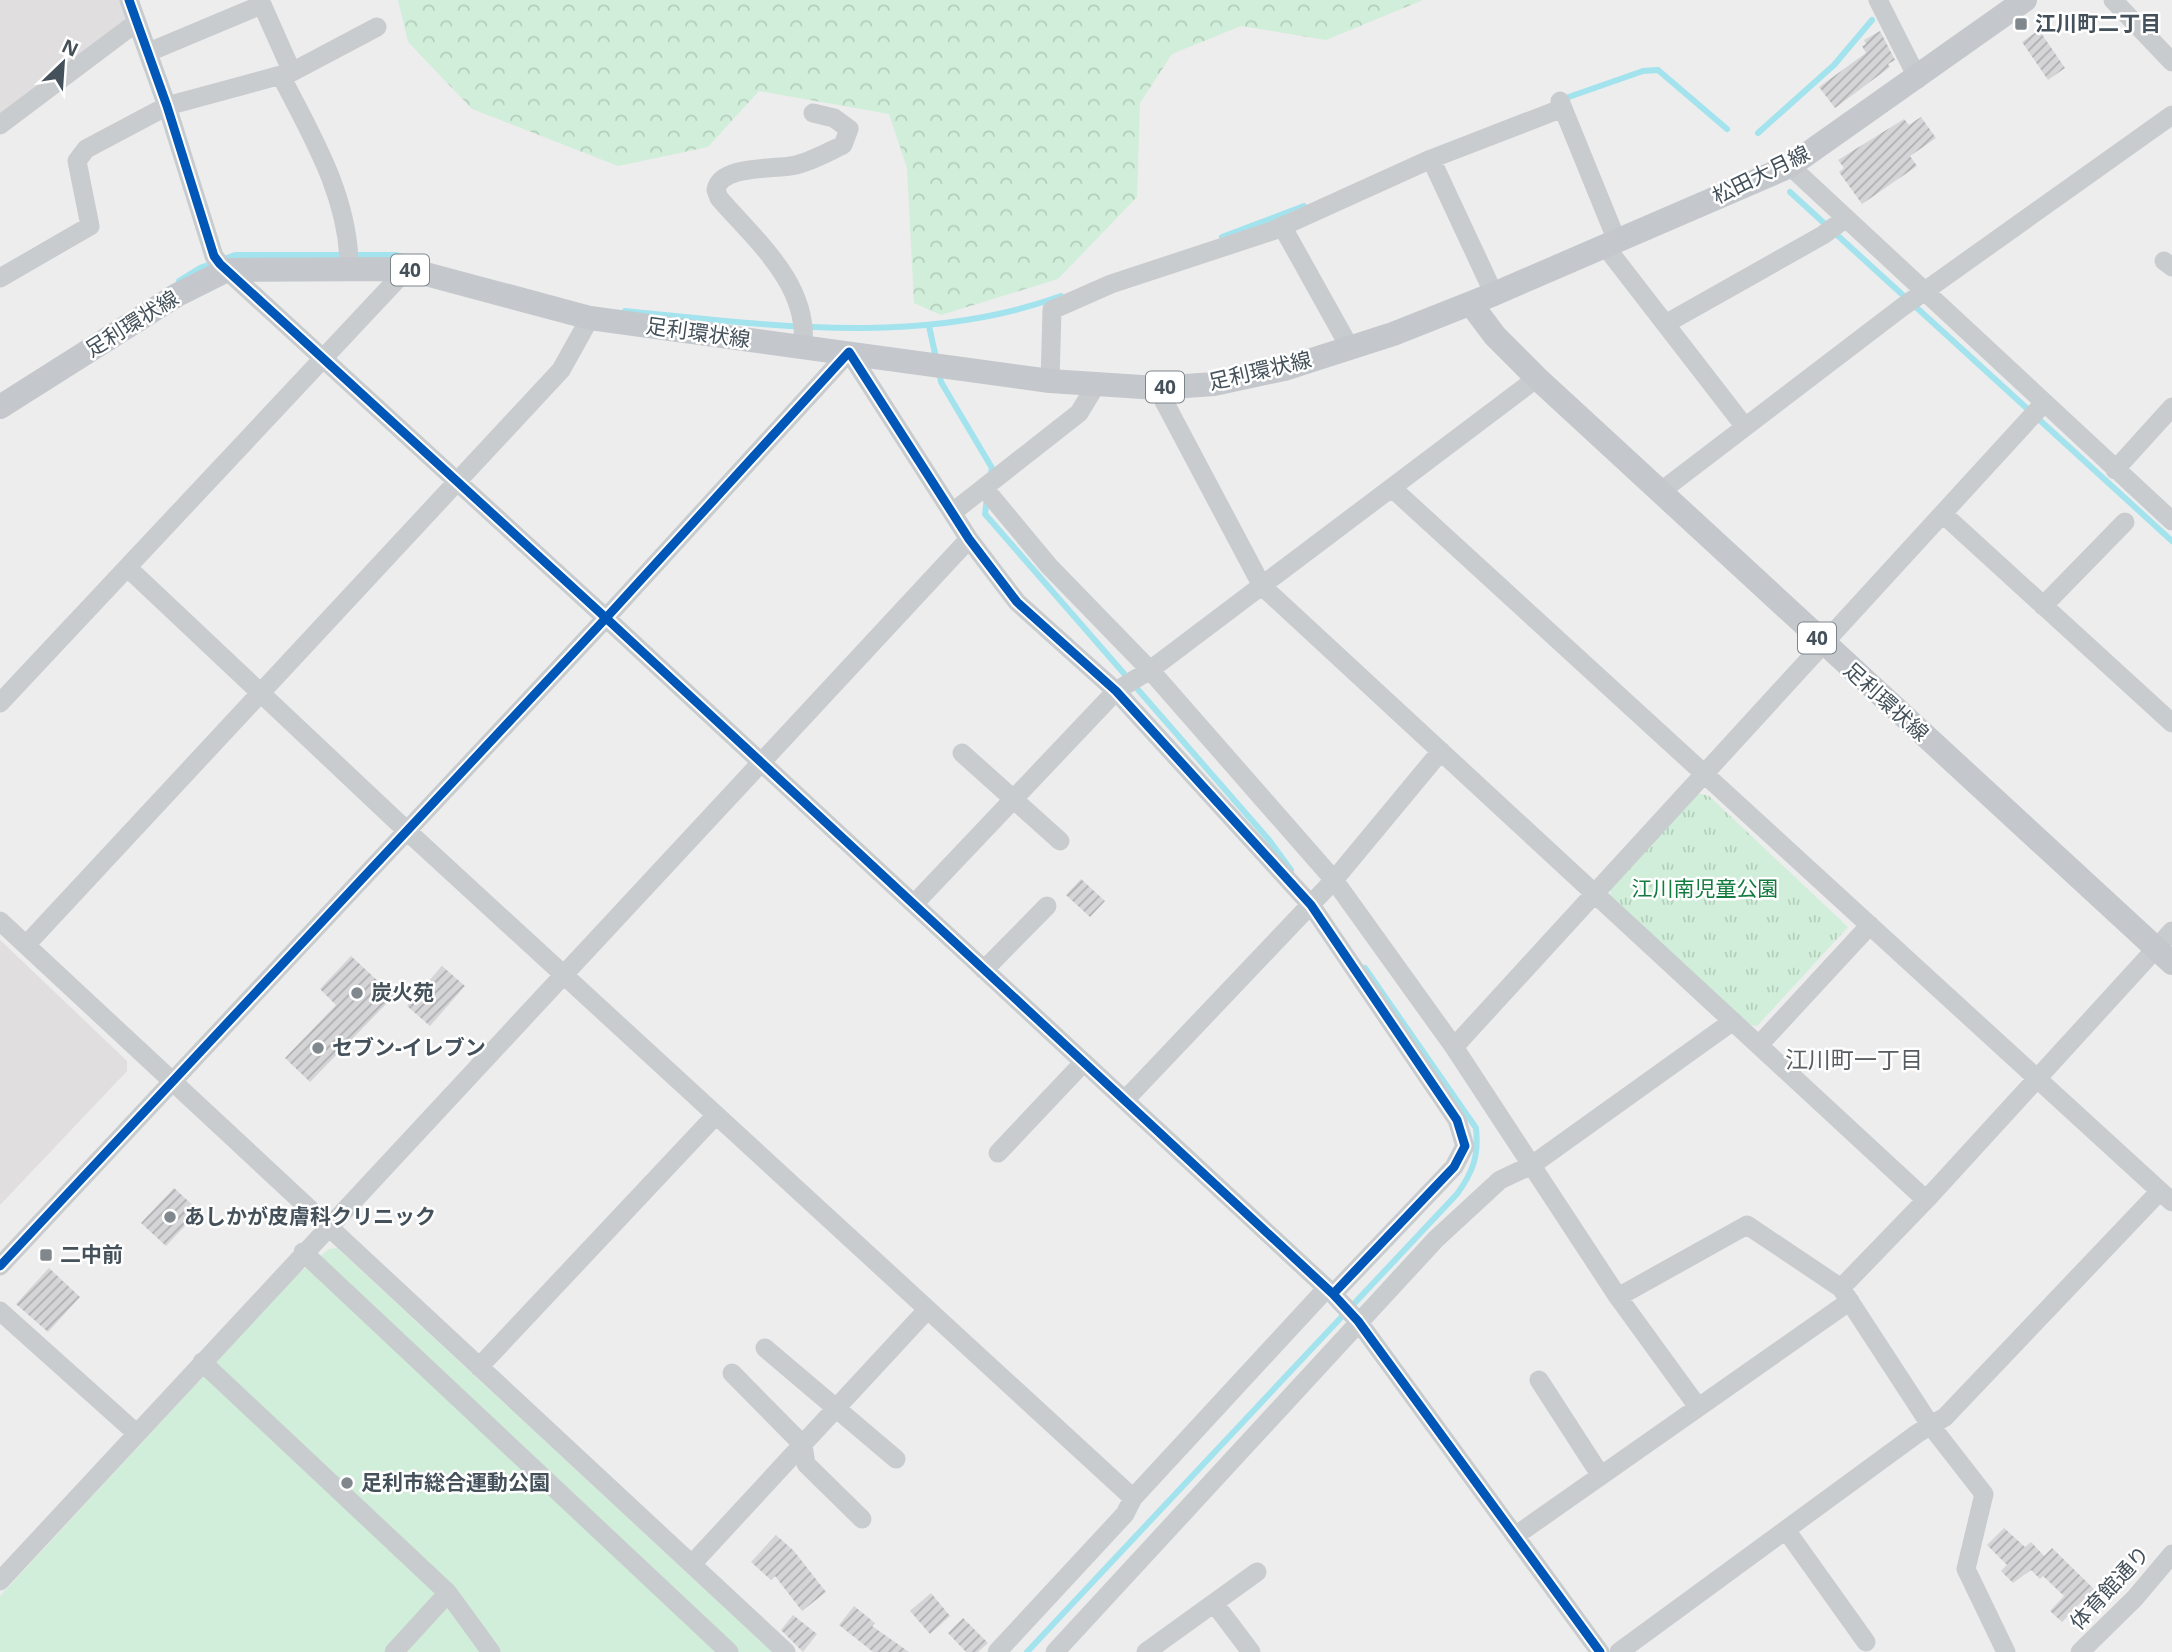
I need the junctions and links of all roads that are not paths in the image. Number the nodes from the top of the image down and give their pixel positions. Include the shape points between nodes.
1 (129, 0) edge
2 (1878, 0) edge
3 (2113, 0) edge
4 (261, 2) edge
5 (2008, 5) edge
6 (137, 22) junction
7 (377, 27) dead end
8 (149, 52) junction
9 (2172, 62) edge
10 (286, 74) junction
11 (1917, 79) junction
12 (167, 106) junction
13 (813, 113) dead end
14 (2172, 115) edge
15 (0, 125) edge
16 (1432, 159) junction
17 (1790, 166) junction
18 (1282, 226) junction
19 (1835, 227) junction
20 (1611, 244) junction
21 (349, 259) junction
22 (220, 263) junction
23 (407, 269) junction
24 (0, 278) edge
25 (1494, 294) junction
26 (1922, 296) junction
27 (1471, 304) junction
28 (590, 318) junction
29 (1667, 323) junction
30 (804, 334) junction
31 (1350, 348) junction
32 (849, 352) junction
33 (324, 359) junction
34 (1537, 379) junction
35 (1050, 381) junction
36 (1096, 386) junction
37 (1157, 388) junction
38 (0, 407) edge
39 (2172, 407) edge
40 (2036, 411) junction
41 (1745, 427) junction
42 (2115, 470) junction
43 (458, 482) junction
44 (1392, 488) junction
45 (985, 489) junction
46 (1660, 492) junction
47 (953, 512) junction
48 (1943, 514) junction
49 (2172, 521) edge
50 (2125, 522) dead end
51 (969, 539) junction
52 (128, 568) junction
53 (1262, 586) junction
54 (2043, 606) junction
55 (606, 618) junction
56 (1824, 644) junction
57 (1150, 670) junction
58 (1116, 691) junction
59 (260, 692) junction
60 (0, 703) edge
61 (2172, 723) edge
62 (1441, 751) junction
63 (962, 753) dead end
64 (760, 761) junction
65 (1704, 773) junction
66 (1015, 798) junction
67 (406, 830) junction
68 (1060, 841) dead end
69 (1334, 880) junction
70 (1595, 893) junction
71 (914, 904) junction
72 (1311, 905) junction
73 (1047, 906) dead end
74 (0, 921) edge
75 (1870, 925) junction
76 (26, 945) junction
77 (2166, 947) edge
78 (984, 970) junction
79 (562, 974) junction
80 (1733, 1021) junction
81 (1759, 1045) junction
82 (1454, 1047) junction
83 (1084, 1062) junction
84 (2035, 1078) junction
85 (172, 1080) junction
86 (1125, 1100) junction
87 (716, 1115) junction
88 (998, 1153) dead end
89 (1532, 1165) junction
90 (2166, 1196) edge
91 (1926, 1200) junction
92 (327, 1226) junction
93 (303, 1252) junction
94 (0, 1266) edge
95 (1330, 1291) junction
96 (1845, 1295) junction
97 (1618, 1297) junction
98 (927, 1310) junction
99 (0, 1311) edge
100 (1358, 1321) junction
101 (765, 1348) dead end
102 (202, 1362) junction
103 (480, 1367) junction
104 (732, 1373) dead end
105 (1539, 1380) dead end
106 (1698, 1407) junction
107 (836, 1408) junction
108 (1931, 1426) junction
109 (135, 1432) junction
110 (803, 1444) junction
111 (896, 1459) dead end
112 (1601, 1476) junction
113 (1133, 1498) junction
114 (862, 1519) dead end
115 (1786, 1530) junction
116 (1515, 1536) junction
117 (2172, 1554) edge
118 (692, 1564) junction
119 (1257, 1572) dead end
120 (0, 1581) edge
121 (448, 1593) junction
122 (1214, 1603) junction
123 (1866, 1642) dead end
124 (394, 1652) edge
125 (491, 1652) edge
126 (729, 1652) edge
127 (786, 1652) edge
128 (998, 1652) edge
129 (1055, 1652) edge
130 (1146, 1652) edge
131 (1251, 1652) edge
132 (1600, 1652) edge
133 (1619, 1652) edge
134 (2006, 1652) edge
135 (2080, 1652) edge

1 - 6 street
2 - 11 street
3 - 9 street
4 - 8 street
4 - 10 street
5 - 11 main road, 松田大月線
6 - 8 street
6 - 15 street
7 - 10 street
8 - 12 street
10 - 12 street
10 - 21 street via 325,162
11 - 17 main road, 松田大月線
12 - 22 street
12 - 24 street via 86,149 77,161 90,226
13 - 30 street via 834,118 849,129 843,145 797,165 730,173 719,179 716,190 789,280 798,297
14 - 26 street
16 - 18 street
16 - 20 street via 1562,105
16 - 25 street
17 - 19 street
17 - 20 main road, 松田大月線
18 - 31 street
18 - 35 street via 1052,310
19 - 26 street
19 - 29 street
20 - 25 main road, 松田大月線
20 - 29 street
21 - 22 main road, 足利環状線 / 40
21 - 23 main road, 足利環状線 / 40
22 - 33 street
22 - 38 main road, 足利環状線 / 40
23 - 28 main road, 足利環状線 / 40
23 - 33 street
25 - 27 main road, 松田大月線
26 - 40 street
26 - 41 street
27 - 31 main road, 足利環状線 / 40
27 - 34 main road, 足利環状線 / 40
28 - 30 main road, 足利環状線 / 40
28 - 43 street via 561,370
29 - 41 street
30 - 32 main road, 足利環状線 / 40
31 - 37 main road, 足利環状線 / 40 via 1272,372 1214,384
32 - 35 main road, 足利環状線 / 40
32 - 47 street
32 - 55 street
33 - 43 street
33 - 52 street
34 - 44 street
34 - 46 main road, 足利環状線 / 40
35 - 36 main road, 足利環状線 / 40
36 - 37 main road, 足利環状線 / 40
36 - 45 street via 1079,413
37 - 53 street
39 - 42 street
40 - 42 street
40 - 48 street
41 - 46 street
42 - 49 street
43 - 55 street
43 - 59 street
44 - 53 street
44 - 65 street
45 - 47 street
45 - 57 street via 1048,566
46 - 56 main road, 足利環状線 / 40
47 - 51 street
48 - 54 street
48 - 56 street
50 - 54 street
51 - 58 street via 1017,602
51 - 64 street
52 - 59 street
52 - 60 street
53 - 57 street
53 - 62 street
54 - 61 street
55 - 64 street
55 - 67 street
56 - 65 street
56 - 77 main road, 足利環状線 / 40
57 - 58 street
57 - 69 street
58 - 66 street
58 - 72 street
59 - 67 street
59 - 76 street
62 - 69 street
62 - 70 street
63 - 66 street
64 - 71 street
64 - 79 street
65 - 70 street
65 - 75 street
66 - 68 street
66 - 71 street
67 - 79 street
67 - 85 street
69 - 72 street
69 - 82 street
70 - 80 street
70 - 82 street
71 - 78 street
72 - 86 street
72 - 95 street via 1444,1097 1465,1146 1454,1167
73 - 78 street
74 - 76 street
75 - 81 street
75 - 84 street
76 - 85 street
77 - 84 street
78 - 83 street
79 - 87 street
79 - 92 street
80 - 81 street
80 - 89 street
81 - 91 street
82 - 89 street
83 - 86 street
83 - 88 street
84 - 90 street
84 - 91 street
85 - 92 street
85 - 94 street
86 - 95 street
87 - 98 street
87 - 103 street
89 - 97 street
89 - 100 street via 1500,1180
90 - 108 street
91 - 96 street
92 - 93 street
92 - 103 street
93 - 102 street
93 - 126 street
95 - 100 street
95 - 113 street
96 - 97 street via 1747,1225
96 - 106 street
96 - 108 street
97 - 106 street
98 - 107 street
98 - 113 street
99 - 109 street
100 - 116 street
100 - 129 street
101 - 107 street
102 - 109 street
102 - 121 street
103 - 118 street
104 - 110 street
105 - 112 street
106 - 112 street
107 - 110 street
107 - 111 street
108 - 115 street
108 - 134 street via 1984,1494 1966,1569
109 - 120 street
110 - 114 street via 806,1464
110 - 118 street
112 - 116 street
113 - 128 street via 1125,1514
115 - 123 street
115 - 133 street
116 - 132 street
117 - 135 street, 体育館通り
118 - 127 street
119 - 122 street
121 - 124 street
121 - 125 street
122 - 130 street
122 - 131 street

